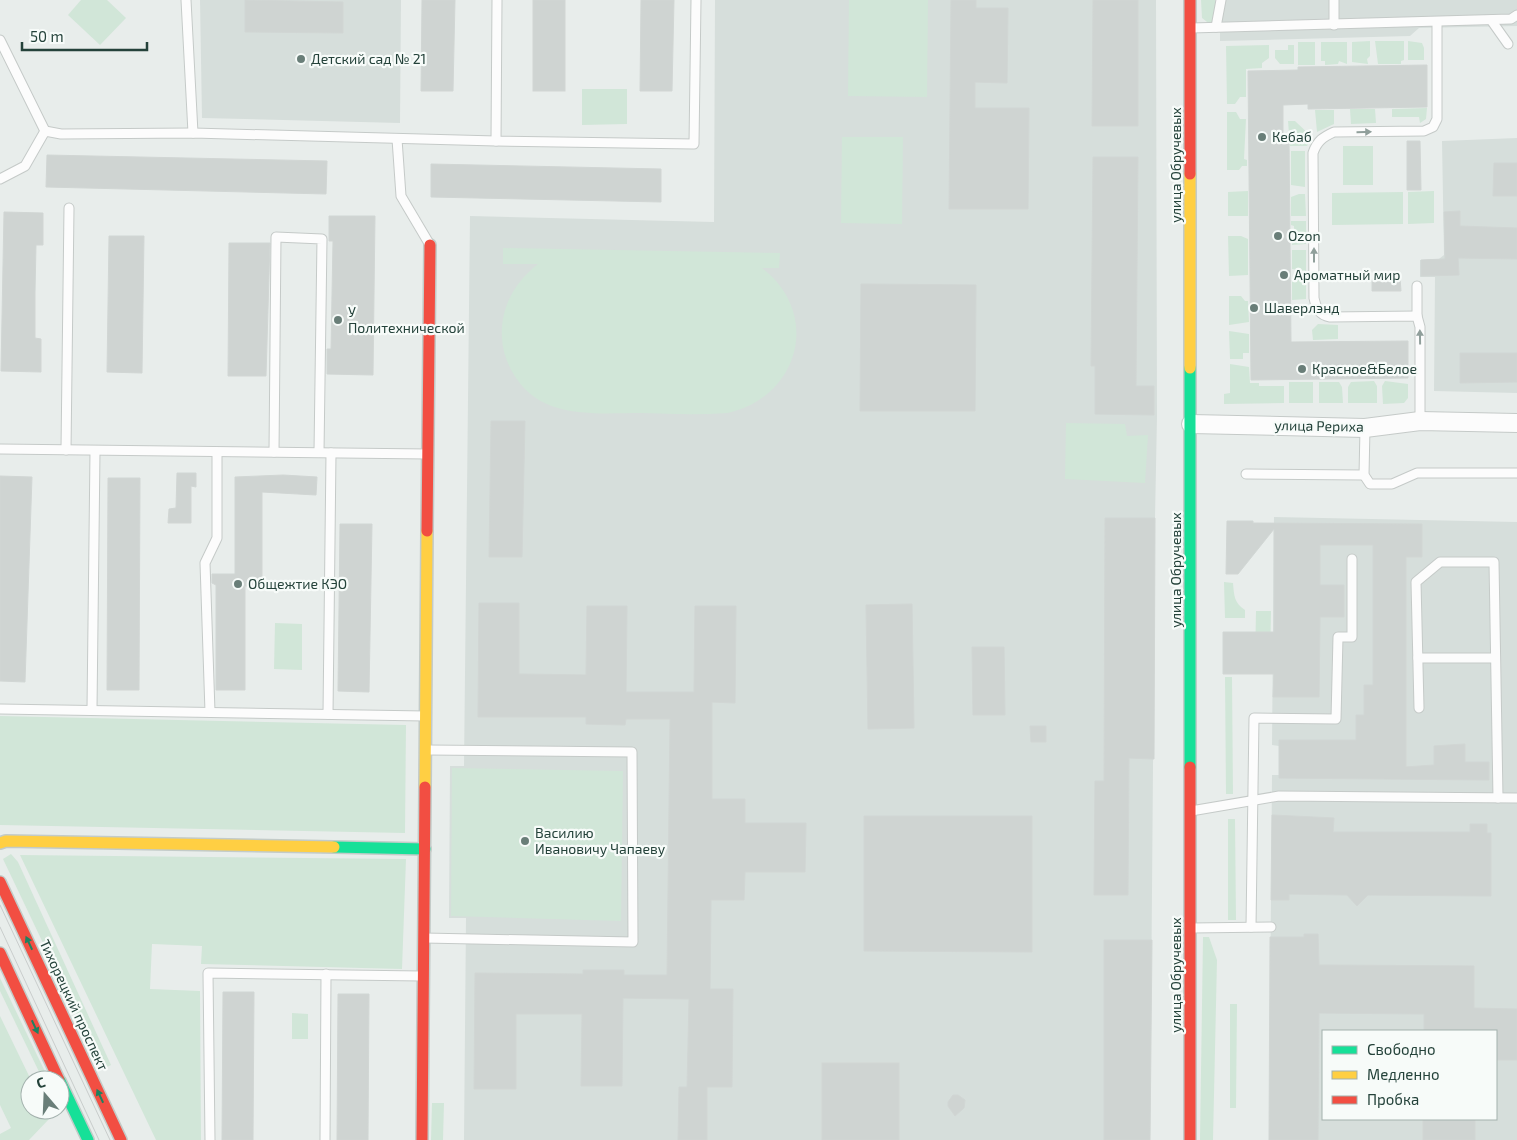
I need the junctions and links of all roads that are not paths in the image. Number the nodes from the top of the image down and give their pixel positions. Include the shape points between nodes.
1 (186, 0) edge
2 (497, 0) edge
3 (696, 0) edge
4 (1190, 0) edge
5 (1221, 0) edge
6 (1334, 0) edge
7 (1517, 15) edge
8 (1491, 20) junction
9 (1437, 22) junction
10 (1334, 25) junction
11 (1190, 28) junction
12 (1216, 28) junction
13 (0, 40) edge
14 (1508, 44) dead end
15 (45, 131) junction
16 (193, 133) junction
17 (397, 139) junction
18 (496, 141) junction
19 (0, 179) edge
20 (69, 208) dead end
21 (430, 245) joint
22 (1417, 286) dead end
23 (1417, 316) junction
24 (1420, 421) junction
25 (1517, 423) edge
26 (1191, 424) junction
27 (1365, 428) junction
28 (0, 449) edge
29 (66, 450) junction
30 (95, 451) junction
31 (217, 452) junction
32 (274, 452) junction
33 (319, 452) junction
34 (331, 453) junction
35 (428, 454) junction
36 (1517, 473) edge
37 (1246, 474) dead end
38 (1364, 474) junction
39 (1352, 560) dead end
40 (1418, 658) junction
41 (1495, 658) junction
42 (1419, 708) dead end
43 (0, 709) edge
44 (92, 709) junction
45 (210, 712) junction
46 (328, 714) junction
47 (426, 716) junction
48 (426, 750) junction
49 (1498, 798) junction
50 (1517, 798) edge
51 (1252, 800) junction
52 (1191, 811) junction
53 (0, 843) edge
54 (425, 849) junction
55 (0, 882) edge
56 (1251, 927) junction
57 (1270, 927) dead end
58 (1192, 928) junction
59 (424, 938) junction
60 (0, 953) edge
61 (326, 974) junction
62 (424, 976) junction
63 (55, 1070) edge
64 (70, 1102) edge
65 (88, 1140) edge
66 (121, 1140) edge
67 (210, 1140) edge
68 (325, 1140) edge
69 (422, 1140) edge
70 (1190, 1140) edge

1 - 16 lane
2 - 18 lane
3 - 18 lane via 694,144
4 - 11 street, улица Обручевых
5 - 12 lane
6 - 10 lane
7 - 8 lane via 1511,19
8 - 9 lane
8 - 14 lane
9 - 10 lane
23 -> 9 lane via 1330,317 1323,316 1316,308 1313,153 1324,136 1334,132 1424,131 1433,127 1437,119
10 - 12 lane
11 - 12 lane
11 - 26 street, улица Обручевых
13 - 15 lane
15 - 16 lane via 60,134
15 - 19 lane via 25,166
16 - 17 lane
17 - 18 lane
17 - 21 lane via 401,196
20 - 29 lane
21 - 35 street
22 - 23 lane
24 -> 23 lane via 1420,327
24 - 25 street, улица Рериха
24 - 27 street, улица Рериха
26 - 27 street, улица Рериха
26 - 52 street, улица Обручевых
27 - 38 lane
28 - 29 lane
29 - 30 lane
30 - 31 lane
30 - 44 lane
31 - 32 lane
31 - 45 lane via 217,538 205,563
32 - 33 lane
32 - 33 lane via 276,238 322,239
33 - 34 lane
34 - 35 lane
34 - 46 lane
35 - 47 street
36 - 38 lane via 1417,473 1392,484 1370,484
37 - 38 lane
39 - 51 lane via 1352,637 1338,637 1336,719 1254,718
40 - 41 lane
40 - 41 lane via 1416,582 1440,562 1494,562
40 - 42 lane
41 - 49 lane
43 - 44 lane
44 - 45 lane
45 - 46 lane
46 - 47 lane
47 - 48 street
48 - 54 street
48 - 59 lane via 632,752 634,855 633,942
49 - 50 lane
49 - 51 lane via 1279,796
51 - 52 lane
51 - 56 lane
52 - 58 street, улица Обручевых
53 - 54 street
54 - 59 street
66 -> 55 street, Тихорецкий проспект via 11,916
56 - 57 lane
56 - 58 lane
58 - 70 street, улица Обручевых
59 - 62 street
60 -> 63 street
61 - 62 lane
61 - 67 lane via 208,973
61 - 68 lane
62 - 69 street
64 - 65 street

